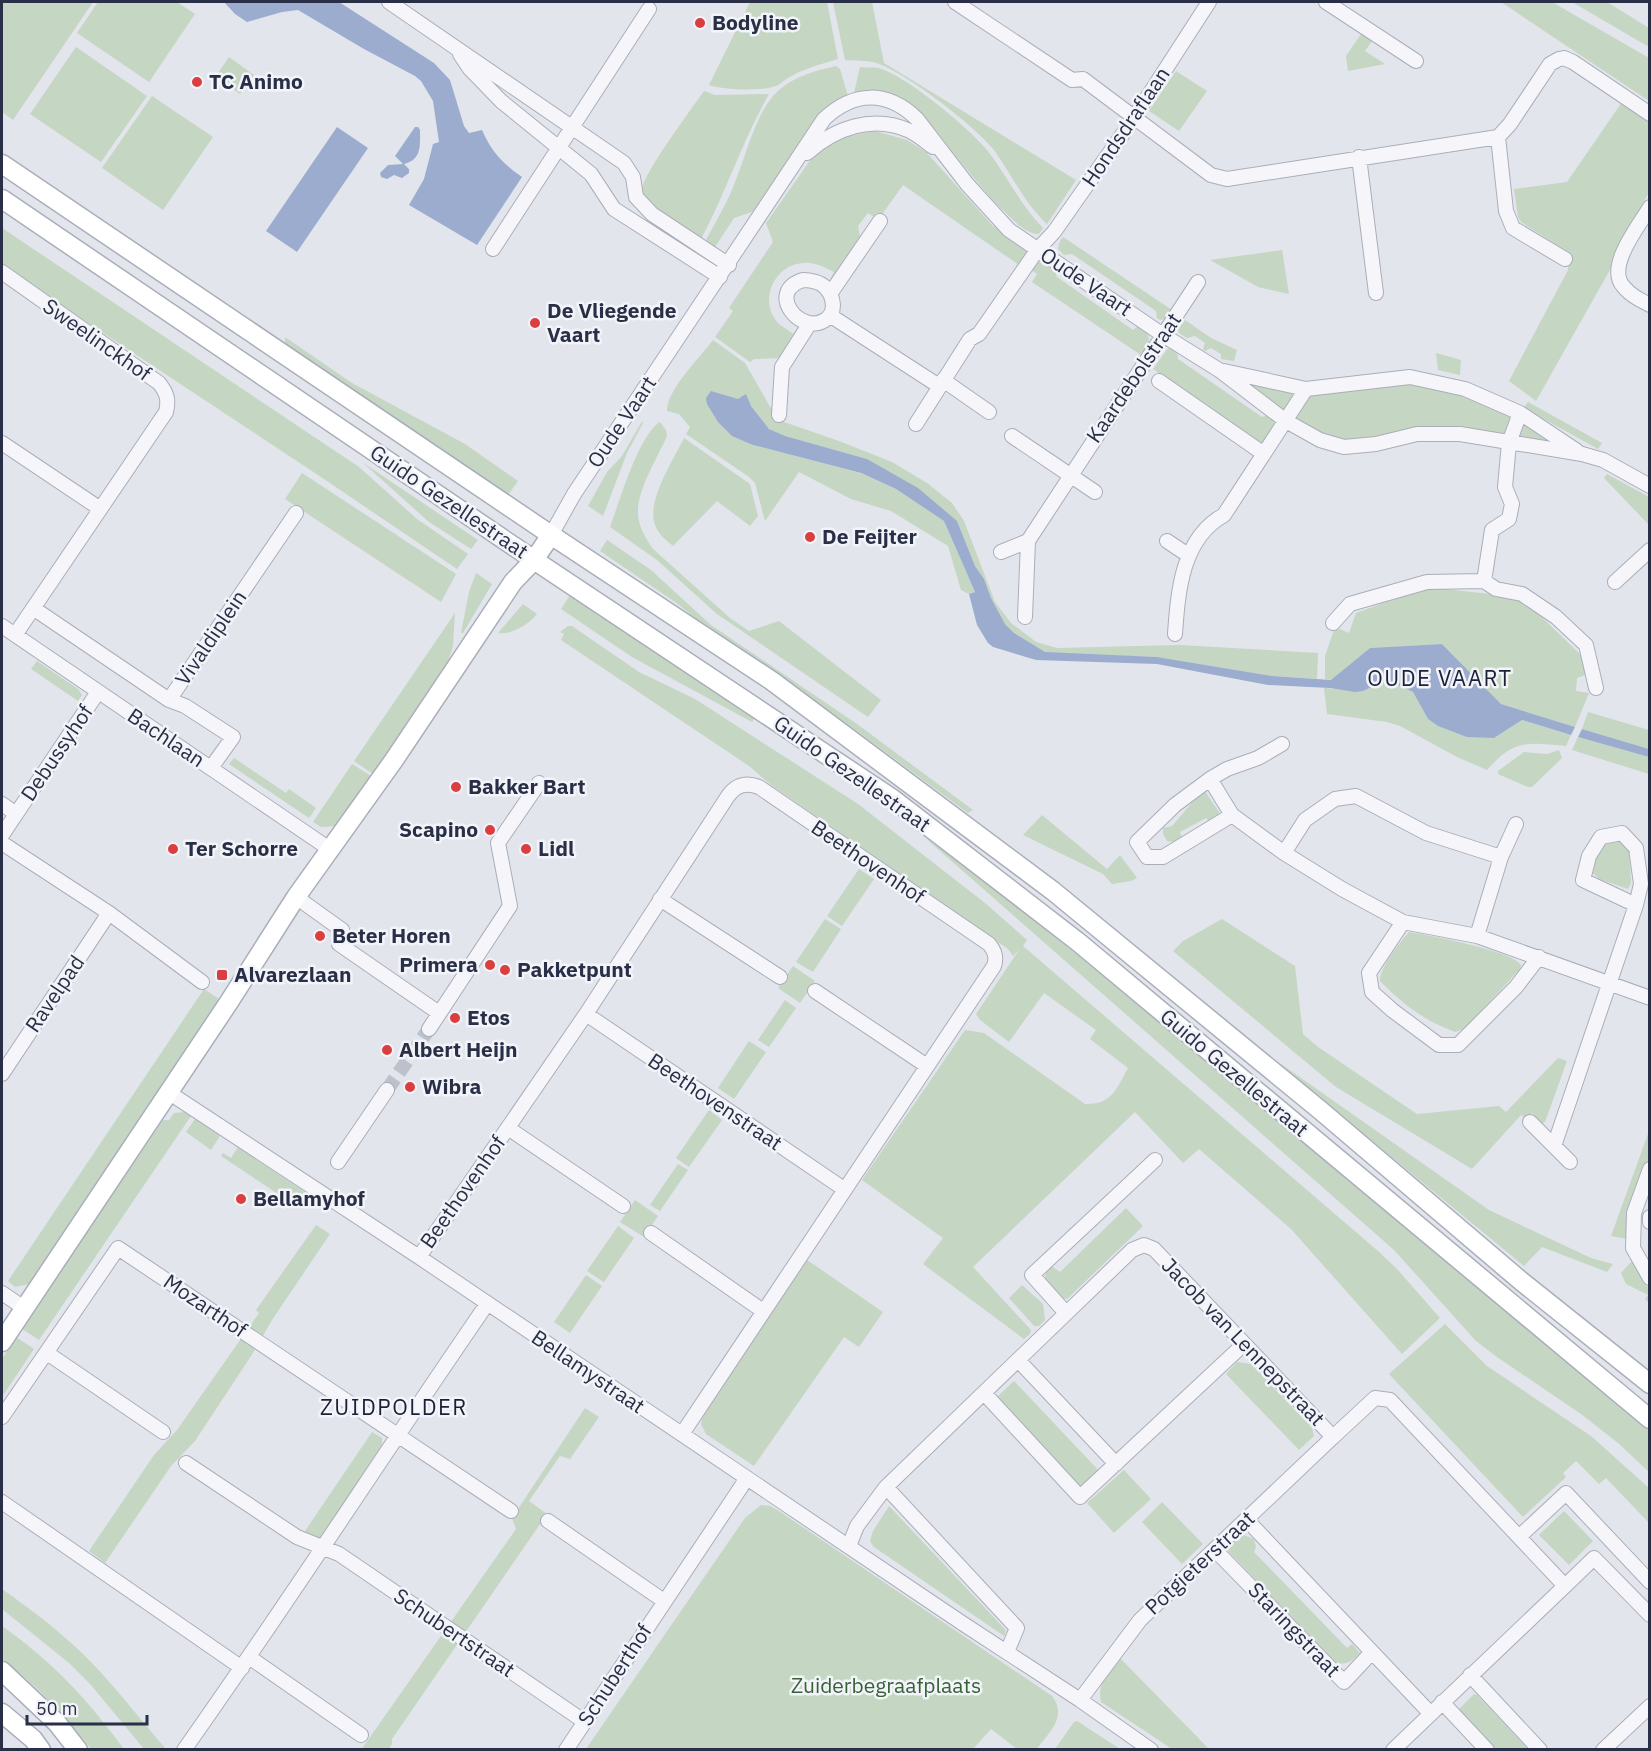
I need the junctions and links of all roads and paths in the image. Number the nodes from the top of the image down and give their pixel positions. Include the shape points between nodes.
1 (389, 2) edge
2 (955, 2) edge
3 (1209, 2) edge
4 (1326, 2) edge
5 (650, 9) dead end
6 (456, 47) junction
7 (1416, 61) dead end
8 (1650, 114) edge
9 (1134, 118) junction
10 (571, 126) junction
11 (1498, 137) junction
12 (557, 148) junction
13 (942, 153) junction
14 (1359, 157) junction
15 (797, 161) junction
16 (2, 164) edge
17 (2, 199) edge
18 (1650, 207) edge
19 (880, 221) dead end
20 (493, 249) dead end
21 (1038, 249) junction
22 (1565, 259) dead end
23 (729, 265) junction
24 (2, 273) edge
25 (720, 277) junction
26 (1198, 282) dead end
27 (1376, 293) dead end
28 (830, 294) junction
29 (1650, 305) edge
30 (831, 315) junction
31 (810, 323) junction
32 (1163, 335) junction
33 (1219, 370) junction
34 (1159, 381) dead end
35 (941, 383) junction
36 (1306, 389) junction
37 (989, 412) dead end
38 (1520, 413) junction
39 (779, 415) dead end
40 (1286, 420) junction
41 (916, 424) dead end
42 (1012, 436) dead end
43 (2, 443) edge
44 (1509, 443) junction
45 (1264, 454) junction
46 (1581, 454) junction
47 (1070, 475) junction
48 (1650, 486) edge
49 (1095, 492) dead end
50 (99, 508) junction
51 (296, 513) dead end
52 (550, 535) junction
53 (1028, 541) junction
54 (1167, 541) dead end
55 (1650, 550) edge
56 (1001, 552) dead end
57 (1188, 555) junction
58 (534, 560) junction
59 (1484, 582) junction
60 (1616, 582) dead end
61 (33, 608) junction
62 (1024, 617) dead end
63 (1332, 623) dead end
64 (2, 626) edge
65 (1175, 634) dead end
66 (15, 635) junction
67 (1596, 688) dead end
68 (98, 692) junction
69 (169, 700) junction
70 (1282, 744) dead end
71 (211, 768) junction
72 (1210, 779) junction
73 (539, 783) dead end
74 (2, 804) edge
75 (15, 813) junction
76 (1232, 815) junction
77 (1516, 824) dead end
78 (2, 835) edge
79 (2, 843) edge
80 (331, 850) junction
81 (1284, 853) junction
82 (1501, 857) junction
83 (296, 897) junction
84 (660, 899) junction
85 (1636, 904) junction
86 (109, 913) junction
87 (1404, 922) junction
88 (1477, 936) junction
89 (1539, 957) junction
90 (780, 977) dead end
91 (202, 982) dead end
92 (1610, 983) junction
93 (815, 991) dead end
94 (1650, 998) edge
95 (439, 1013) junction
96 (586, 1014) junction
97 (429, 1029) tunnel mouth
98 (927, 1066) junction
99 (2, 1074) edge
100 (387, 1090) tunnel mouth
101 (168, 1092) junction
102 (1530, 1122) dead end
103 (508, 1128) junction
104 (1554, 1146) junction
105 (1155, 1160) dead end
106 (338, 1162) dead end
107 (1570, 1162) dead end
108 (1650, 1169) edge
109 (844, 1189) junction
110 (623, 1206) dead end
111 (1650, 1217) edge
112 (1650, 1222) edge
113 (651, 1233) dead end
114 (419, 1257) junction
115 (1650, 1278) edge
116 (2, 1293) edge
117 (487, 1304) junction
118 (24, 1308) junction
119 (763, 1311) junction
120 (1066, 1313) junction
121 (2, 1342) edge
122 (1244, 1344) junction
123 (47, 1353) junction
124 (1018, 1360) junction
125 (1650, 1384) edge
126 (984, 1393) junction
127 (2, 1417) edge
128 (1650, 1419) edge
129 (163, 1432) dead end
130 (682, 1434) junction
131 (397, 1435) junction
132 (1333, 1437) junction
133 (186, 1463) dead end
134 (1116, 1464) junction
135 (747, 1478) junction
136 (886, 1487) junction
137 (2, 1502) edge
138 (511, 1511) dead end
139 (1246, 1519) junction
140 (548, 1521) dead end
141 (1520, 1536) junction
142 (849, 1546) junction
143 (322, 1548) junction
144 (1215, 1550) junction
145 (1650, 1582) edge
146 (1565, 1586) junction
147 (664, 1601) junction
148 (1650, 1615) edge
149 (1007, 1652) junction
150 (1372, 1652) junction
151 (246, 1662) junction
152 (2, 1671) edge
153 (1470, 1675) junction
154 (1080, 1700) junction
155 (1442, 1702) junction
156 (1650, 1706) edge
157 (2, 1713) edge
158 (1430, 1713) junction
159 (585, 1722) junction
160 (361, 1735) dead end
161 (41, 1749) edge
162 (78, 1749) edge
163 (184, 1749) edge
164 (566, 1749) edge
165 (1151, 1749) edge
166 (1393, 1749) edge
167 (1487, 1749) edge
168 (1540, 1749) edge
169 (1603, 1749) edge

1 - 6 street
2 - 9 street via 1072,80 1083,79
3 - 9 street, Hondsdraflaan
4 - 7 street
5 - 10 street
6 - 10 street
6 - 12 street via 470,69 501,101
8 - 11 street via 1573,62 1559,59 1546,69
9 - 14 street via 1211,175 1227,179
9 - 21 street, Hondsdraflaan
10 - 12 street
10 - 23 street via 624,163 633,177 636,197 652,214
11 - 14 street
11 - 22 street via 1506,211 1513,228
12 - 20 street
12 - 25 street via 591,174 614,209
13 - 15 street, Oude Vaart via 912,132 874,124 834,133
13 - 15 street, Oude Vaart via 908,110 897,103 864,98 843,104 824,119
13 - 21 street, Oude Vaart via 1009,230
14 - 27 street
15 - 23 street, Oude Vaart
16 - 52 main road, Guido Gezellestraat
17 - 58 main road, Guido Gezellestraat
18 - 29 street via 1620,258 1617,272 1621,285
19 - 28 street
21 - 32 street, Oude Vaart
21 - 35 street, Hondsdraflaan
23 - 25 street, Oude Vaart
24 - 50 street, Sweelinckhof via 159,383 166,392 166,412
25 - 52 street, Oude Vaart
26 - 32 street, Kaardebolstraat
28 - 30 street
28 - 31 street via 812,281 795,282 789,288 786,295 791,312
30 - 31 street via 825,321
30 - 35 street
31 - 39 street via 782,367
32 - 33 street, Oude Vaart
32 - 47 street, Kaardebolstraat
33 - 36 street, Oude Vaart
33 - 40 street, Oude Vaart
34 - 45 street
35 - 37 street
35 - 41 street, Hondsdraflaan
36 - 38 street, Oude Vaart via 1410,377 1465,389
36 - 40 street
38 - 44 street
38 - 46 street, Oude Vaart
40 - 44 street, Oude Vaart via 1320,440 1344,447 1417,434 1460,434
40 - 45 street
42 - 47 street
43 - 50 street
44 - 46 street, Oude Vaart
44 - 59 street via 1505,487 1512,504 1509,519 1492,530
45 - 57 street via 1224,515 1211,522
46 - 48 street, Oude Vaart via 1603,460
47 - 49 street
47 - 53 street, Kaardebolstraat
50 - 61 street, Sweelinckhof
51 - 69 street, Vivaldiplein
52 - 58 main road
52 - 125 main road, Guido Gezellestraat via 772,681 1053,891
53 - 56 street
53 - 62 street, Kaardebolstraat
54 - 57 street
55 - 60 street
57 - 65 street via 1178,593
58 - 80 main road via 513,582
58 - 128 main road, Guido Gezellestraat via 893,799 1068,934
59 - 63 street via 1427,582 1350,604
59 - 67 street via 1496,589 1522,594 1556,617 1586,645
61 - 66 street, Sweelinckhof
61 - 69 street, Bachlaan
64 - 66 street, Bachlaan
66 - 68 street, Bachlaan
68 - 71 street, Bachlaan
68 - 75 street, Debussyhof
69 - 71 street, Vivaldiplein via 233,737
70 - 72 street
71 - 80 street, Bachlaan
72 - 76 street
72 - 76 street via 1175,805 1137,842 1147,857 1163,856
73 - 95 street via 498,843 510,906
74 - 75 street, Debussyhof
75 - 78 street, Debussyhof
76 - 81 street
77 - 82 street
79 - 86 street
80 - 83 main road
81 - 82 street via 1305,820 1335,799 1356,796 1426,833
81 - 87 street
82 - 88 street
83 - 95 street via 342,930 339,944
83 - 101 main road
84 - 90 street
84 - 96 street, Beethovenhof
84 - 98 street, Beethovenhof via 732,790 745,784 759,787 993,949 994,966
85 - 85 street via 1583,880 1589,856 1601,837 1622,833 1636,848 1641,884
85 - 92 street
86 - 91 street
86 - 99 street, Ravelpad
87 - 88 street
87 - 89 street via 1369,973 1372,992 1440,1045 1458,1045 1516,987
88 - 89 street
89 - 92 street
92 - 94 street
92 - 104 street
93 - 98 street
95 - 97 street
96 - 103 street, Beethovenhof
96 - 109 street, Beethovenstraat
98 - 109 street, Beethovenhof
100 - 106 street
101 - 114 street, Bellamystraat
101 - 118 main road
102 - 104 street
103 - 110 street, Beethovenhof
103 - 114 street, Beethovenhof
104 - 107 street
105 - 120 street via 1032,1275
108 - 115 street via 1634,1214 1633,1248
109 - 119 street, Beethovenhof
111 - 112 street
113 - 119 street
114 - 117 street, Bellamystraat
116 - 118 street
117 - 130 street, Bellamystraat
117 - 131 street
118 - 121 main road
119 - 130 street, Beethovenhof
120 - 122 street, Jacob van Lennepstraat via 1132,1250 1144,1245 1154,1249
120 - 124 street
122 - 132 street, Jacob van Lennepstraat
122 - 134 street
123 - 127 street, Mozarthof
123 - 129 street
123 - 131 street, Mozarthof via 118,1248
124 - 126 street
124 - 134 street
126 - 134 street via 1080,1497
126 - 136 street
130 - 135 street, Bellamystraat
131 - 138 street
131 - 143 street
132 - 139 street, Potgieterstraat
132 - 141 street, Jacob van Lennepstraat via 1375,1398 1390,1400
133 - 143 street via 297,1537
135 - 142 street, Bellamystraat
135 - 147 street, Schuberthof
136 - 142 street via 857,1526
136 - 149 street via 1017,1628
137 - 151 street
139 - 144 street, Potgieterstraat
139 - 150 street, Staringstraat
140 - 147 street, Schuberthof
141 - 145 street via 1566,1493
141 - 146 street, Jacob van Lennepstraat
142 - 149 street, Bellamystraat
143 - 151 street
143 - 159 street, Schubertstraat via 339,1554
144 - 150 street, Staringstraat via 1344,1682
144 - 154 street, Potgieterstraat via 1140,1620
146 - 148 street via 1594,1558
146 - 153 street
147 - 159 street, Schuberthof
149 - 154 street, Bellamystraat
150 - 158 street, Staringstraat
151 - 160 street
151 - 163 street
152 - 162 main road via 57,1723
153 - 155 street
153 - 168 street
154 - 165 street, Bellamystraat
155 - 158 street
155 - 167 street
156 - 169 street
157 - 161 main road
158 - 166 street
159 - 164 street, Schuberthof

